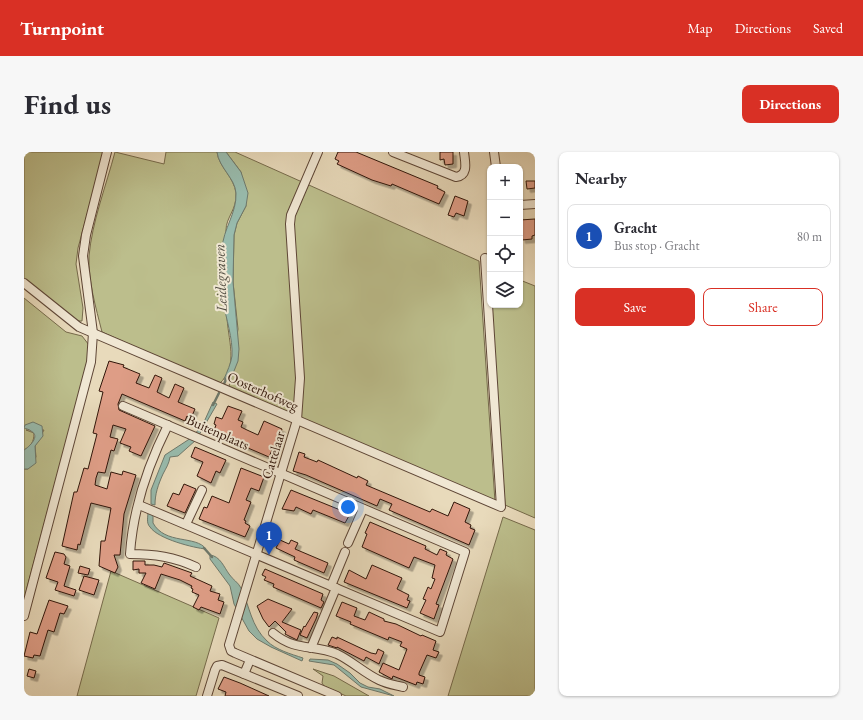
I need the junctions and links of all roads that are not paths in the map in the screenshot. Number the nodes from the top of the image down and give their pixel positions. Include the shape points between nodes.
1 (107, 152) edge
2 (318, 152) edge
3 (393, 152) edge
4 (464, 152) edge
5 (494, 152) edge
6 (496, 164) edge
7 (535, 204) edge
8 (523, 205) edge
9 (485, 258) dead end
10 (24, 283) edge
11 (93, 333) junction
12 (123, 406) dead end
13 (297, 420) junction
14 (168, 425) junction
15 (280, 473) junction
16 (202, 490) dead end
17 (139, 505) junction
18 (363, 509) junction
19 (186, 524) junction
20 (348, 543) dead end
21 (345, 552) dead end
22 (256, 554) junction
23 (196, 567) dead end
24 (334, 587) junction
25 (24, 616) edge
26 (273, 633) dead end
27 (311, 648) junction
28 (250, 660) junction
29 (244, 674) junction
30 (403, 687) dead end
31 (207, 696) edge
32 (298, 696) edge
33 (337, 696) edge

1 - 11 street via 83,256
2 - 13 street, Cattelaar via 291,215 290,224 300,378
3 - 4 street via 456,178 462,176 465,170
5 - 6 street
7 - 8 street
9 - 13 street, Oosterhofweg via 502,507
10 - 11 street, Oosterhofweg via 79,327
11 - 13 street, Oosterhofweg
11 - 25 street via 91,362
12 - 14 street, Buitenplaats
13 - 15 street, Cattelaar
14 - 15 street, Buitenplaats
14 - 17 street, Buitenplaats via 149,467
15 - 18 street, Buitenplaats
15 - 22 street, Cattelaar
16 - 19 street
17 - 19 street
17 - 23 street, Buitenplaats via 130,554 154,554 178,559
18 - 20 street
18 - 24 street, Buitenplaats via 465,552 440,632
19 - 22 street
21 - 24 street
22 - 24 street
22 - 28 street, Cattelaar via 230,648 231,651
24 - 27 street
26 - 27 street via 289,644
27 - 30 street via 336,654 379,680
28 - 29 street
28 - 33 street, Cattelaar
29 - 31 street via 222,665 217,666
29 - 32 street

